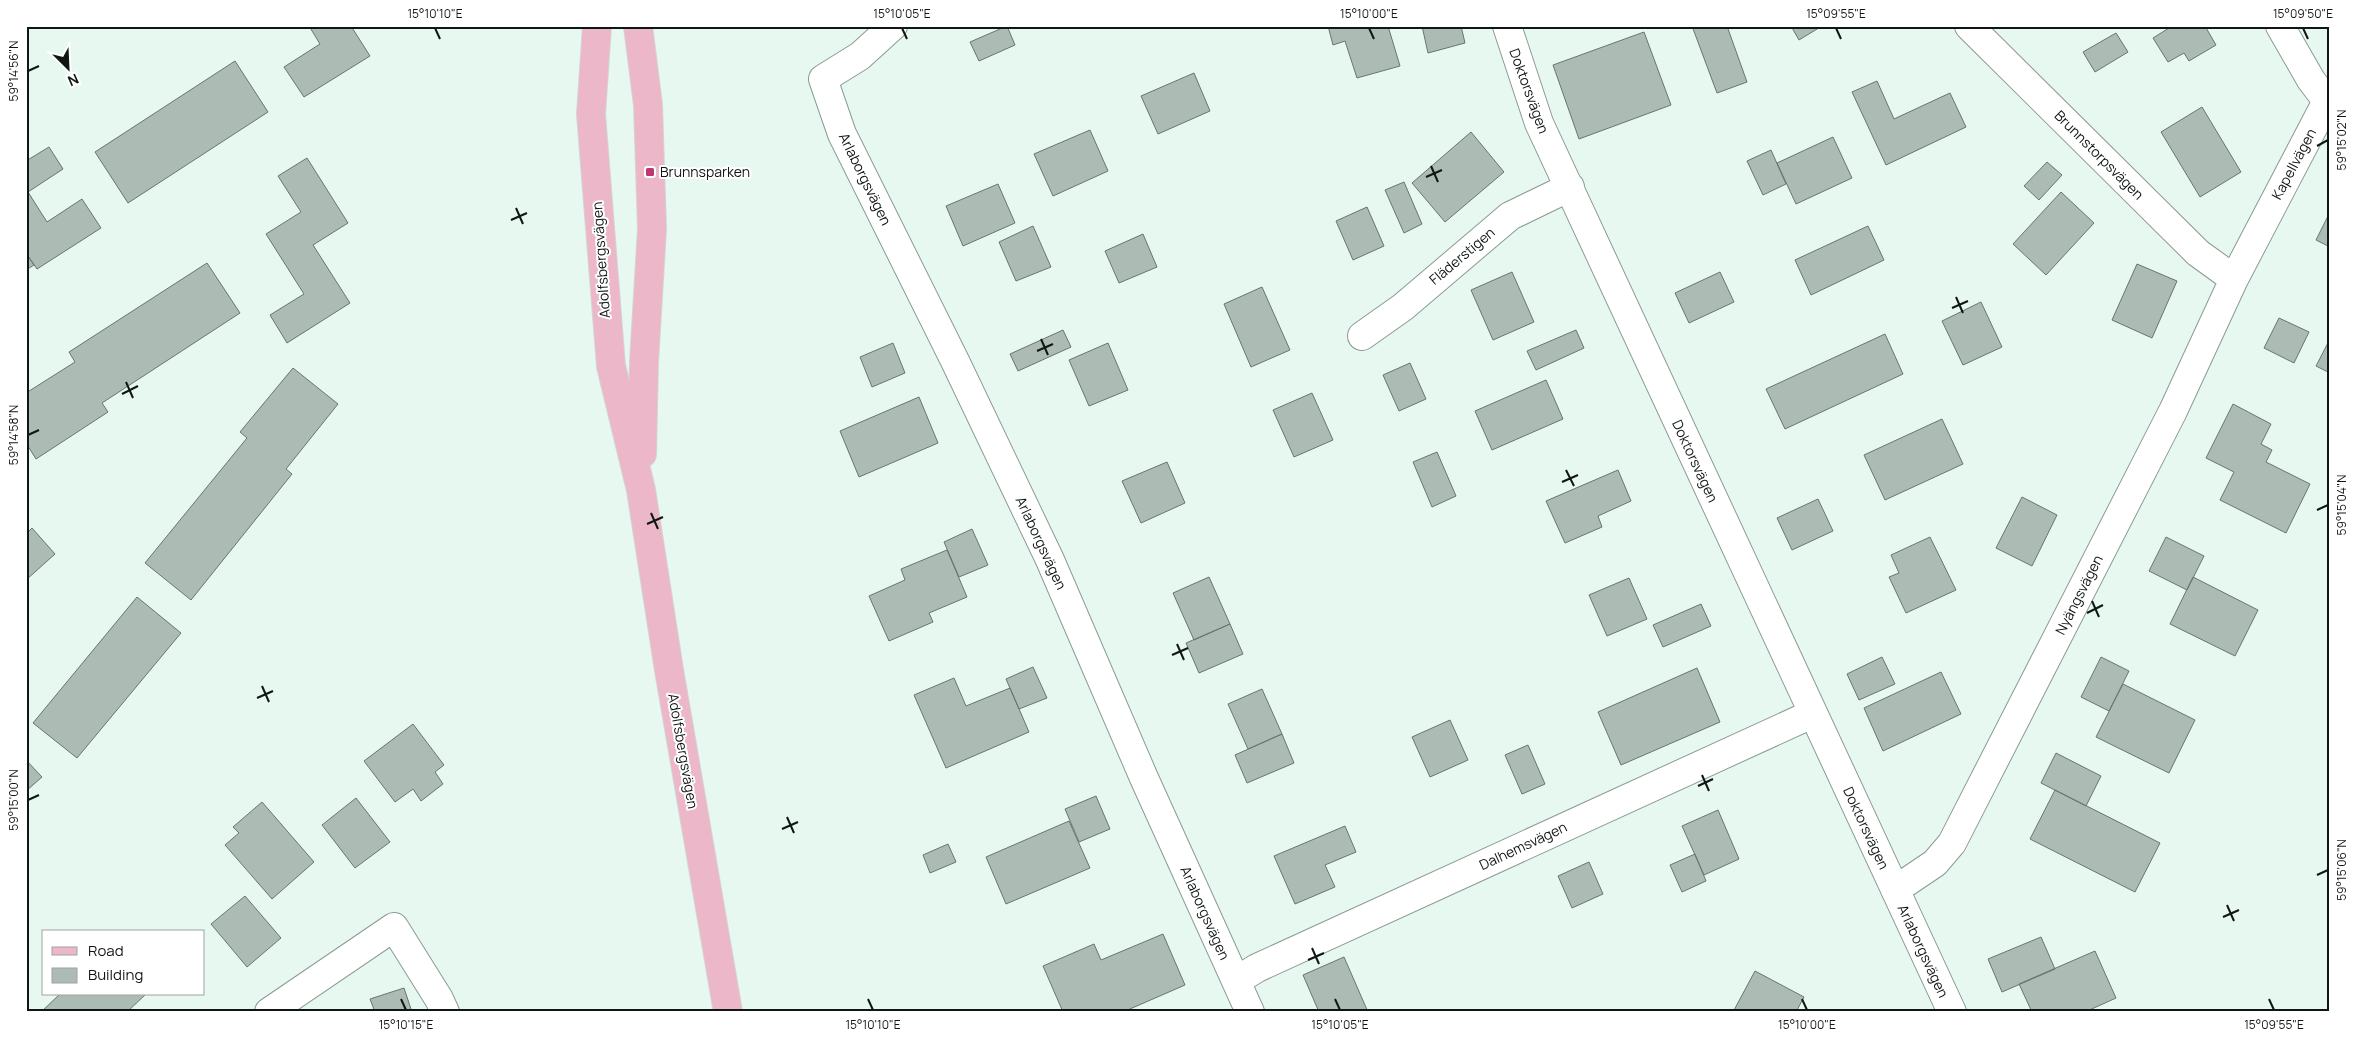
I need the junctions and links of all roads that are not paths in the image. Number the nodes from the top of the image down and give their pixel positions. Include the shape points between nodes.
1 (597, 26) edge
2 (638, 26) edge
3 (893, 26) edge
4 (1507, 26) edge
5 (1969, 26) edge
6 (2280, 26) edge
7 (1570, 188) junction
8 (2234, 279) junction
9 (1362, 336) dead end
10 (641, 490) junction
11 (1812, 714) junction
12 (1895, 890) junction
13 (1236, 980) junction
14 (268, 1012) edge
15 (445, 1012) edge
16 (728, 1012) edge
17 (1250, 1012) edge
18 (1952, 1012) edge

1 - 10 main road, Adolfsbergsvägen via 591,114 606,324 611,366
2 - 10 main road, Adolfsbergsvägen via 648,105 652,229
3 - 13 street, Arlaborgsvägen via 860,56 823,79 842,134 1050,560
4 - 7 street, Doktorsvägen via 1539,123
5 - 8 street, Brunnstorpsvägen via 2198,253
6 - 8 street, Kapellvägen via 2327,101
7 - 9 street, Fläderstigen via 1510,216 1403,307
7 - 11 street, Doktorsvägen
8 - 12 street, Nyängsvägen via 2172,411 1952,843 1935,863
10 - 16 main road, Adolfsbergsvägen
11 - 12 street, Doktorsvägen
11 - 13 street, Dalhemsvägen
12 - 18 street, Arlaborgsvägen
13 - 17 street, Arlaborgsvägen
14 - 15 street via 394,927

